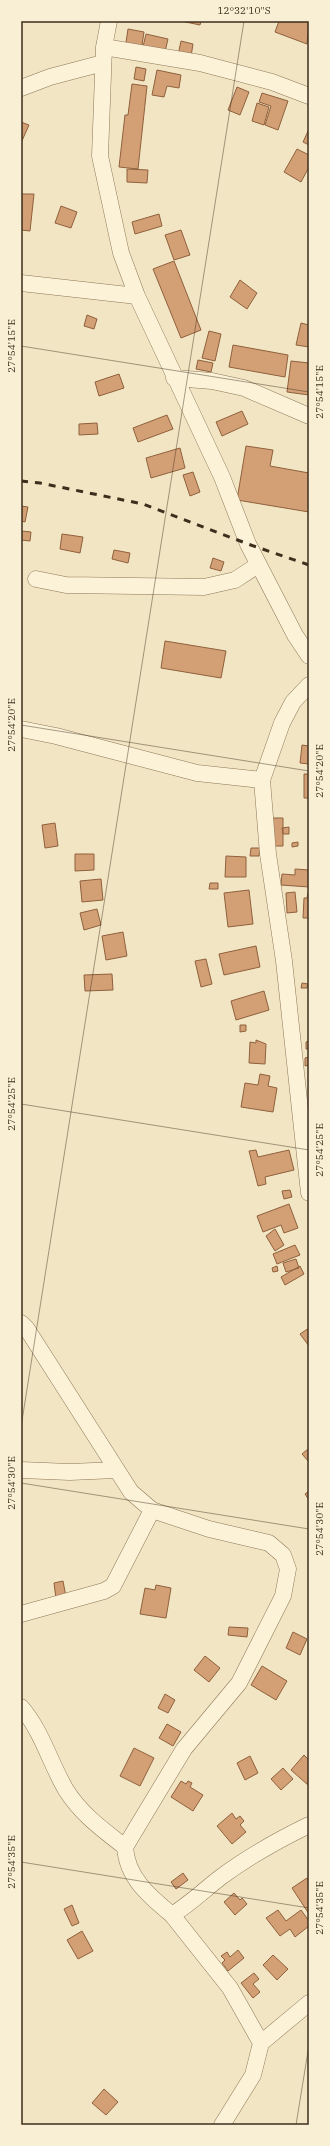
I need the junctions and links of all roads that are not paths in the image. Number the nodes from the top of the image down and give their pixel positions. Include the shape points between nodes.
1 (109, 21) edge
2 (104, 47) junction
3 (103, 63) junction
4 (21, 88) edge
5 (309, 96) edge
6 (21, 283) edge
7 (137, 296) junction
8 (174, 378) junction
9 (309, 416) edge
10 (258, 565) junction
11 (36, 579) dead end
12 (309, 656) edge
13 (309, 685) edge
14 (21, 729) edge
15 (262, 780) junction
16 (309, 1193) edge
17 (21, 1323) edge
18 (21, 1470) edge
19 (116, 1470) junction
20 (152, 1510) junction
21 (21, 1614) edge
22 (21, 1707) edge
23 (309, 1825) edge
24 (125, 1846) junction
25 (172, 1915) junction
26 (309, 2002) edge
27 (260, 2043) junction
28 (222, 2125) edge

1 - 2 street
2 - 3 street
2 - 5 street via 200,63 272,82
3 - 4 street via 50,76
3 - 7 street via 100,156 121,253
6 - 7 street
7 - 8 street
8 - 9 street via 212,380 244,388
8 - 10 street via 222,476
10 - 11 street via 235,580 204,587 66,585
10 - 12 street
13 - 15 street via 294,702 282,723
14 - 15 street via 197,773
15 - 16 street via 268,854 284,961
17 - 19 street
18 - 19 street
19 - 20 street via 131,1492
20 - 21 street via 113,1586 104,1591
20 - 24 street via 209,1529 269,1543 283,1555 288,1569 283,1596 240,1682 184,1749
22 - 24 street via 31,1718 67,1791 92,1822
23 - 25 street via 239,1865
24 - 25 street via 126,1858 141,1888
25 - 27 street via 230,1988
26 - 27 street
27 - 28 street via 253,2075

